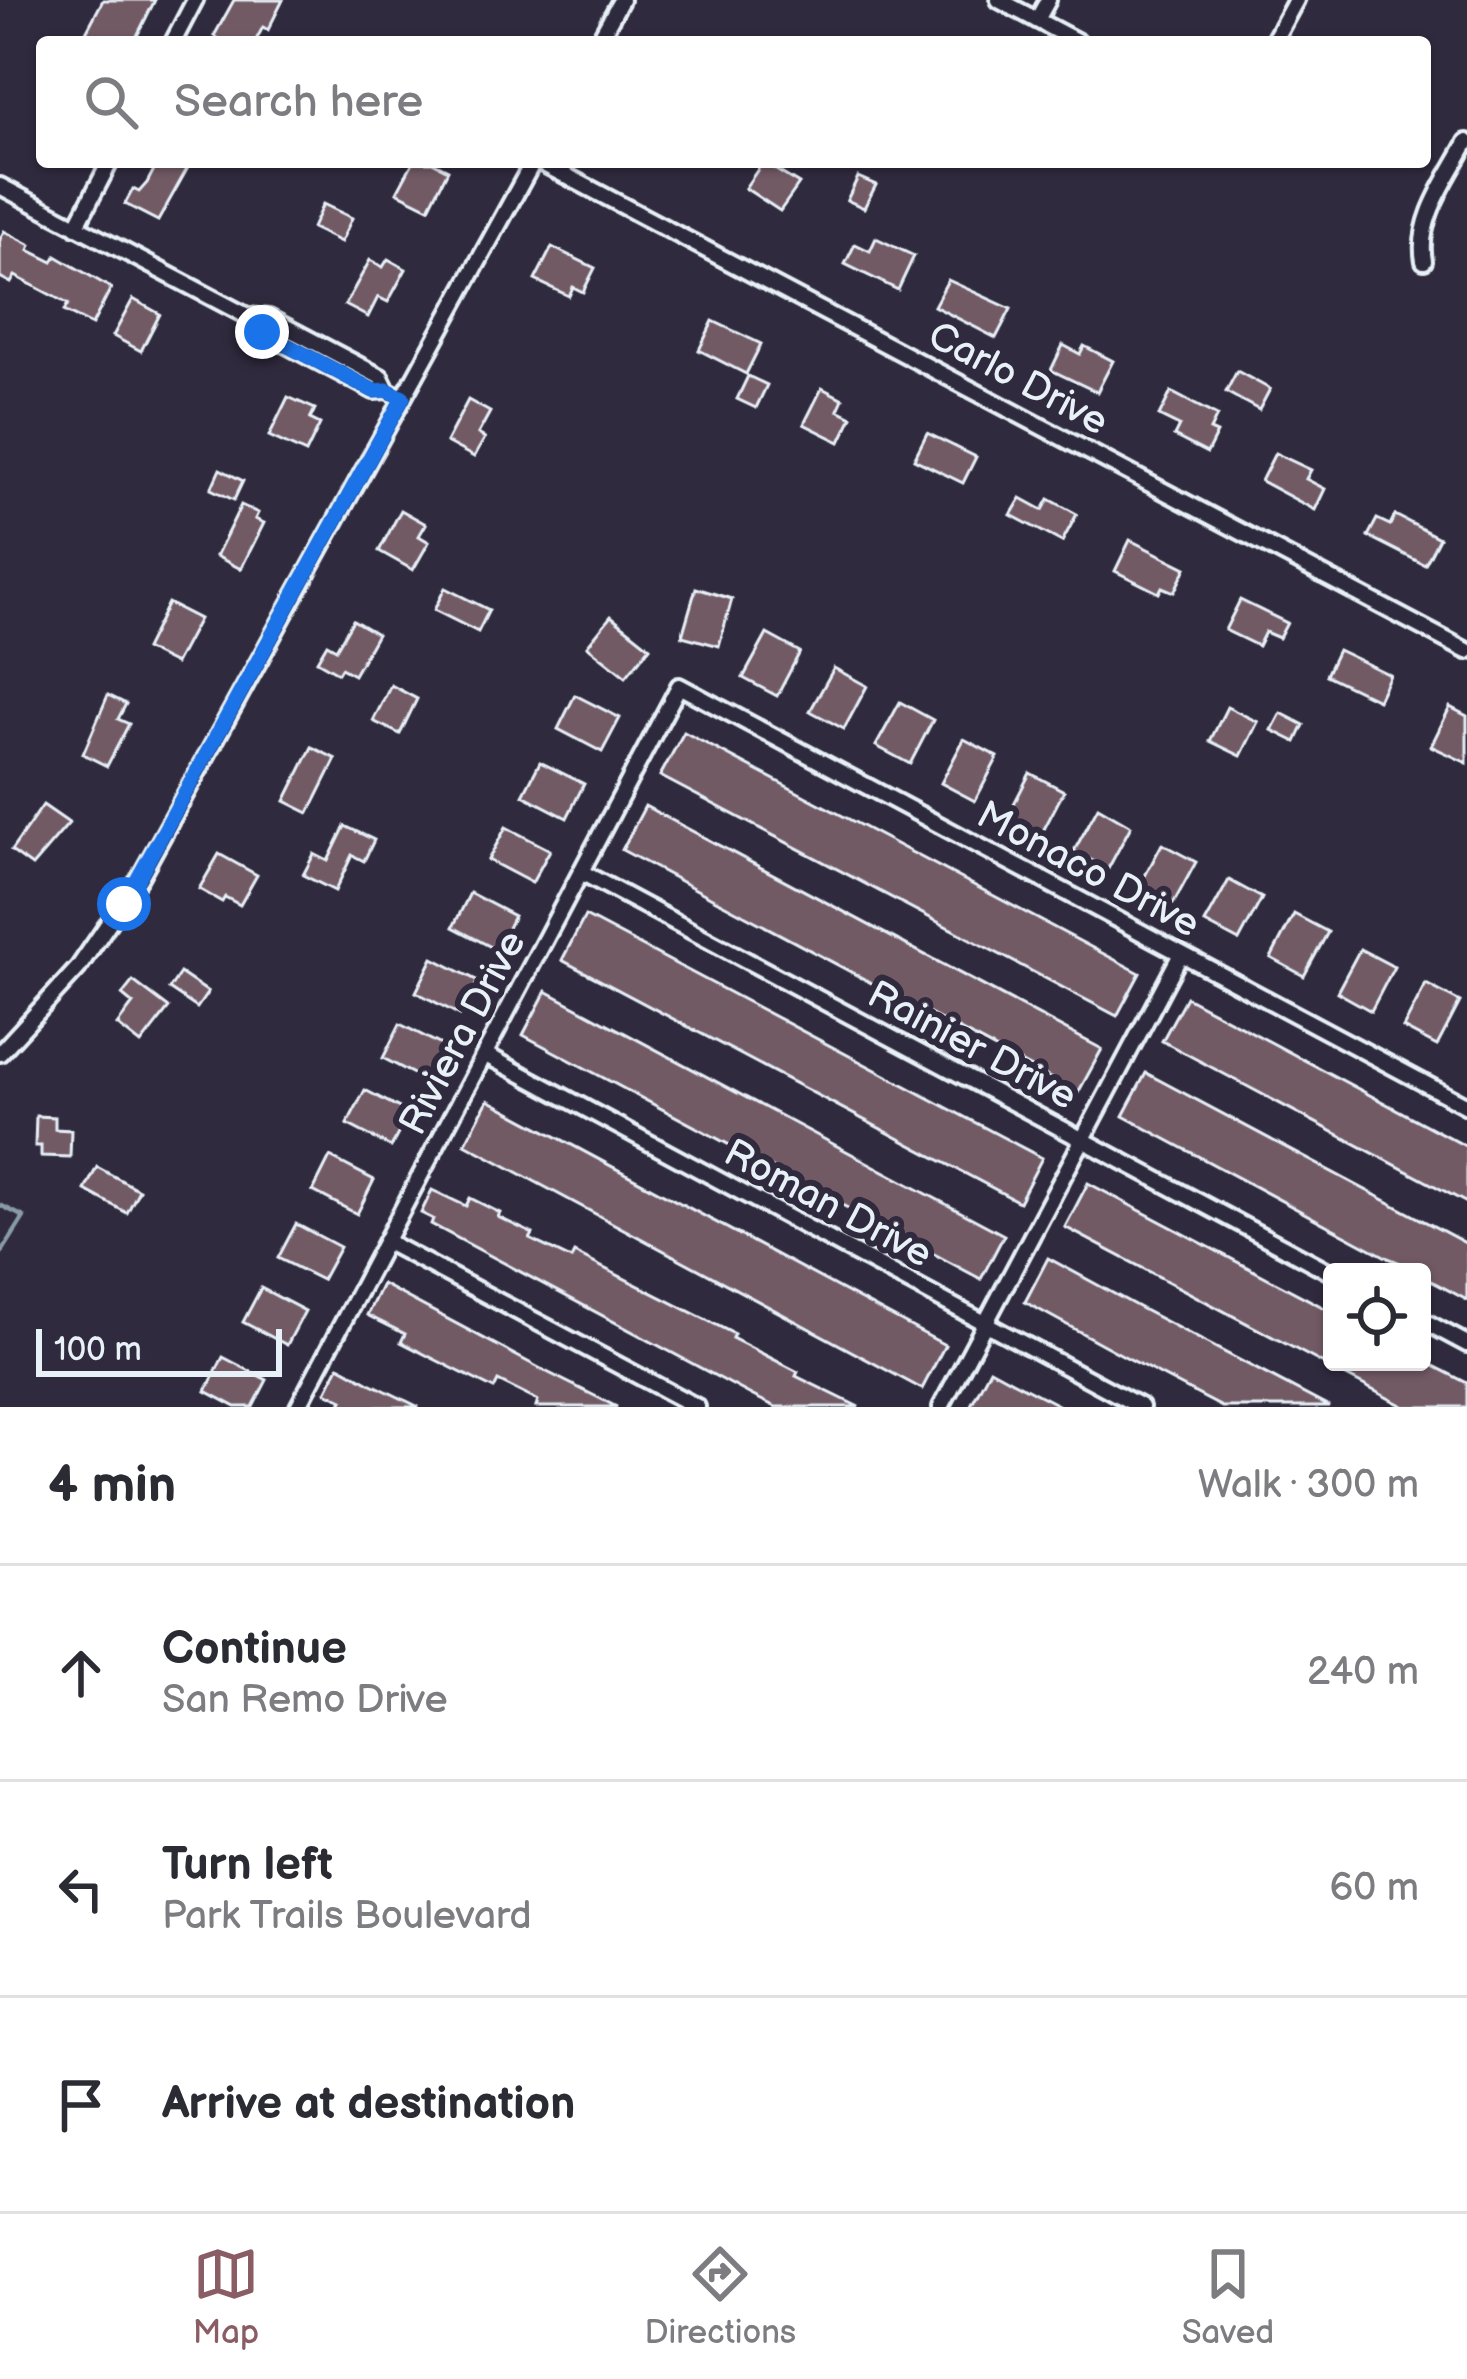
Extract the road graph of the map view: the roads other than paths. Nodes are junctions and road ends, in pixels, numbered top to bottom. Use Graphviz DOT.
graph roads {
  1 [pos="195,0"];
  2 [pos="621,0"];
  3 [pos="999,0"];
  4 [pos="1048,0"];
  5 [pos="1296,0"];
  6 [pos="1037,20"];
  7 [pos="176,36"];
  8 [pos="601,36"];
  9 [pos="1067,36"];
  10 [pos="1277,36"];
  11 [pos="1467,142"];
  12 [pos="107,168"];
  13 [pos="533,168"];
  14 [pos="547,168"];
  15 [pos="0,186"];
  16 [pos="76,227"];
  17 [pos="1424,260"];
  18 [pos="403,398"];
  19 [pos="1467,651"];
  20 [pos="679,686"];
  21 [pos="583,873"];
  22 [pos="1181,954"];
  23 [pos="0,1053"];
  24 [pos="486,1055"];
  25 [pos="1467,1106"];
  26 [pos="1082,1141"];
  27 [pos="387,1242"];
  28 [pos="1323,1268"];
  29 [pos="985,1324"];
  30 [pos="1431,1325"];
  31 [pos="1467,1344"];
  32 [pos="298,1407"];
  33 [pos="697,1407"];
  34 [pos="941,1407"];
  35 [pos="1141,1407"];
  1 -- 7 [label="street"];
  2 -- 8 [label="street"];
  3 -- 6 [label="street"];
  4 -- 6 [label="street"];
  5 -- 10 [label="street"];
  6 -- 9 [label="street"];
  11 -- 17 [label="street"];
  12 -- 16 [label="street"];
  13 -- 18 [label="street"];
  14 -- 19 [label="street, Carlo Drive"];
  15 -- 16 [label="street"];
  16 -- 18 [label="street"];
  18 -- 23 [label="street"];
  20 -- 21 [label="street, Riviera Drive"];
  20 -- 22 [label="street, Monaco Drive"];
  21 -- 24 [label="street, Riviera Drive"];
  21 -- 26 [label="street, Rainier Drive"];
  22 -- 25 [label="street, Monaco Drive"];
  22 -- 26 [label="street"];
  24 -- 27 [label="street, Riviera Drive"];
  24 -- 29 [label="street, Roman Drive"];
  26 -- 28 [label="street, Rainier Drive"];
  26 -- 29 [label="street"];
  27 -- 32 [label="street, Riviera Drive"];
  27 -- 33 [label="street"];
  29 -- 34 [label="street"];
  29 -- 35 [label="street, Roman Drive"];
  30 -- 31 [label="street"];
}
